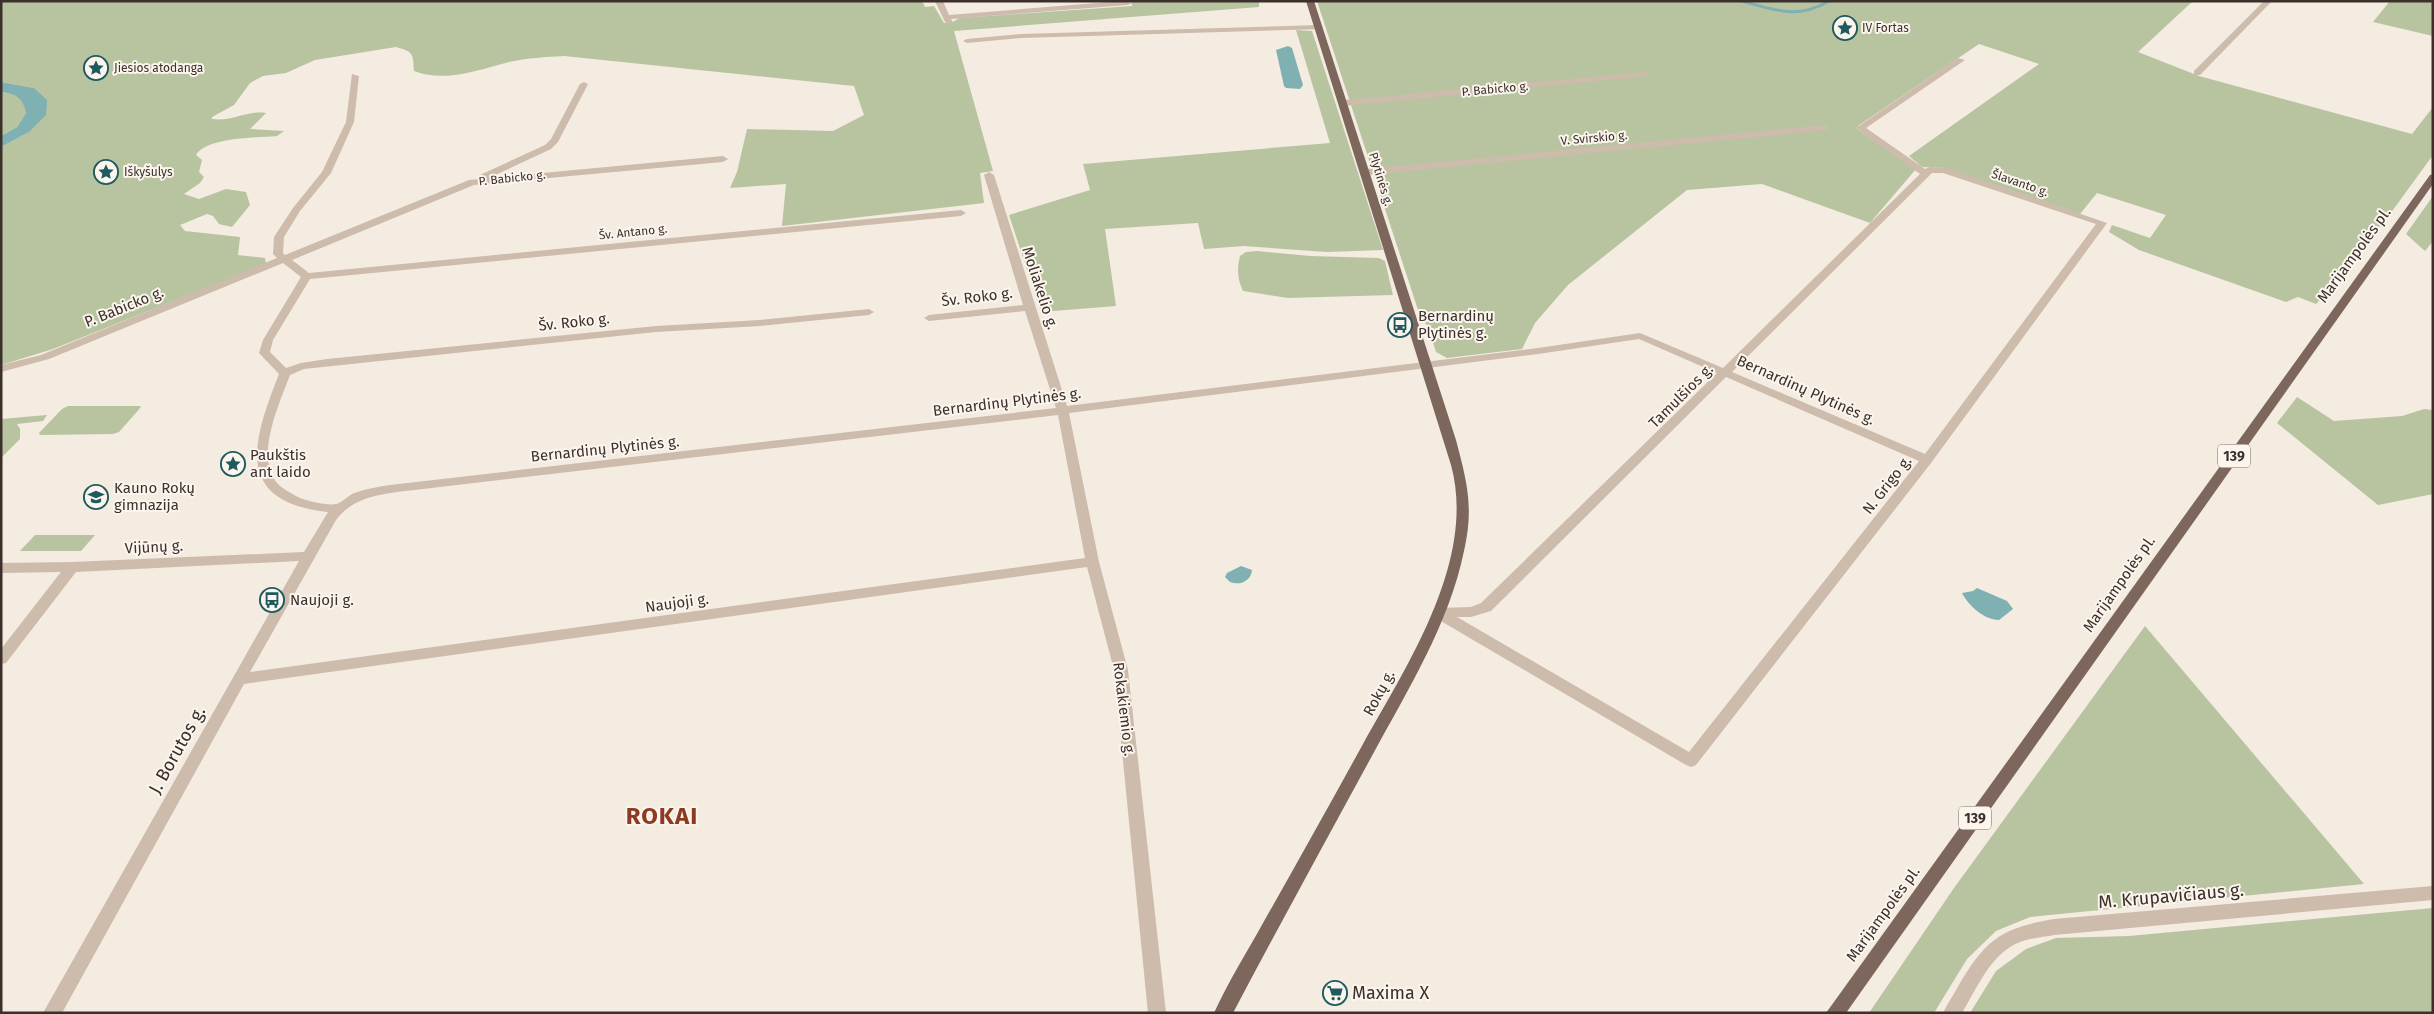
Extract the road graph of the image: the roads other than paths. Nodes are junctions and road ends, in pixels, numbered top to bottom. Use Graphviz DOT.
graph roads {
  1 [pos="939,1"];
  2 [pos="1310,1"];
  3 [pos="2268,1"];
  4 [pos="1128,3"];
  5 [pos="1319,27"];
  6 [pos="967,41"];
  7 [pos="1961,60"];
  8 [pos="2196,72"];
  9 [pos="1645,74"];
  10 [pos="356,76"];
  11 [pos="584,84"];
  12 [pos="1344,103"];
  13 [pos="1825,128"];
  14 [pos="723,159"];
  15 [pos="1366,172"];
  16 [pos="1928,172"];
  17 [pos="989,175"];
  18 [pos="2433,177"];
  19 [pos="472,182"];
  20 [pos="961,213"];
  21 [pos="2102,223"];
  22 [pos="286,259"];
  23 [pos="307,276"];
  24 [pos="1029,307"];
  25 [pos="869,312"];
  26 [pos="929,318"];
  27 [pos="1426,364"];
  28 [pos="1,369"];
  29 [pos="285,372"];
  30 [pos="1726,372"];
  31 [pos="1063,411"];
  32 [pos="1927,460"];
  33 [pos="338,509"];
  34 [pos="308,556"];
  35 [pos="1092,562"];
  36 [pos="72,567"];
  37 [pos="1,568"];
  38 [pos="1439,613"];
  39 [pos="1,659"];
  40 [pos="238,679"];
  41 [pos="2433,893"];
  42 [pos="52,1013"];
  43 [pos="1157,1013"];
  44 [pos="1223,1013"];
  45 [pos="1835,1013"];
  46 [pos="1952,1013"];
  1 -- 4 [label="street"];
  2 -- 5 [label="main road, Plytinės g."];
  3 -- 8 [label="street"];
  5 -- 6 [label="street"];
  5 -- 12 [label="main road, Plytinės g."];
  7 -- 16 [label="street"];
  9 -- 12 [label="street, P. Babicko g."];
  10 -- 22 [label="street"];
  11 -- 19 [label="street"];
  12 -- 15 [label="main road, Plytinės g."];
  13 -- 15 [label="street, V. Svirskio g."];
  14 -- 19 [label="street, P. Babicko g."];
  15 -- 27 [label="main road, Plytinės g."];
  16 -- 21 [label="street, Šlavanto g."];
  16 -- 30 [label="street, Tamulšios g."];
  17 -- 24 [label="street, Moliakelio g."];
  18 -- 45 [label="main road, Marijampolės pl. / 139"];
  19 -- 22 [label="street, P. Babicko g."];
  20 -- 23 [label="street, Šv. Antano g."];
  21 -- 32 [label="street, N. Grigo g."];
  22 -- 23 [label="street"];
  22 -- 28 [label="street, P. Babicko g."];
  23 -- 29 [label="street"];
  24 -- 26 [label="street, Šv. Roko g."];
  24 -- 31 [label="street, Moliakelio g."];
  25 -- 29 [label="street, Šv. Roko g."];
  27 -- 30 [label="street, Bernardinų Plytinės g."];
  27 -- 31 [label="street, Bernardinų Plytinės g."];
  27 -- 38 [label="main road, Rokų g."];
  29 -- 33 [label="street"];
  30 -- 32 [label="street, Bernardinų Plytinės g."];
  30 -- 38 [label="street, Tamulšios g."];
  31 -- 33 [label="street, Bernardinų Plytinės g."];
  31 -- 35 [label="street, Rokakiemio g."];
  32 -- 38 [label="street, N. Grigo g."];
  33 -- 34 [label="street, J. Borutos g."];
  34 -- 36 [label="street, Vijūnų g."];
  34 -- 40 [label="street, J. Borutos g."];
  35 -- 40 [label="street, Naujoji g."];
  35 -- 43 [label="street, Rokakiemio g."];
  36 -- 37 [label="street, Vijūnų g."];
  36 -- 39 [label="street"];
  38 -- 44 [label="main road, Rokų g."];
  40 -- 42 [label="street, J. Borutos g."];
  41 -- 46 [label="street, M. Krupavičiaus g."];
}
